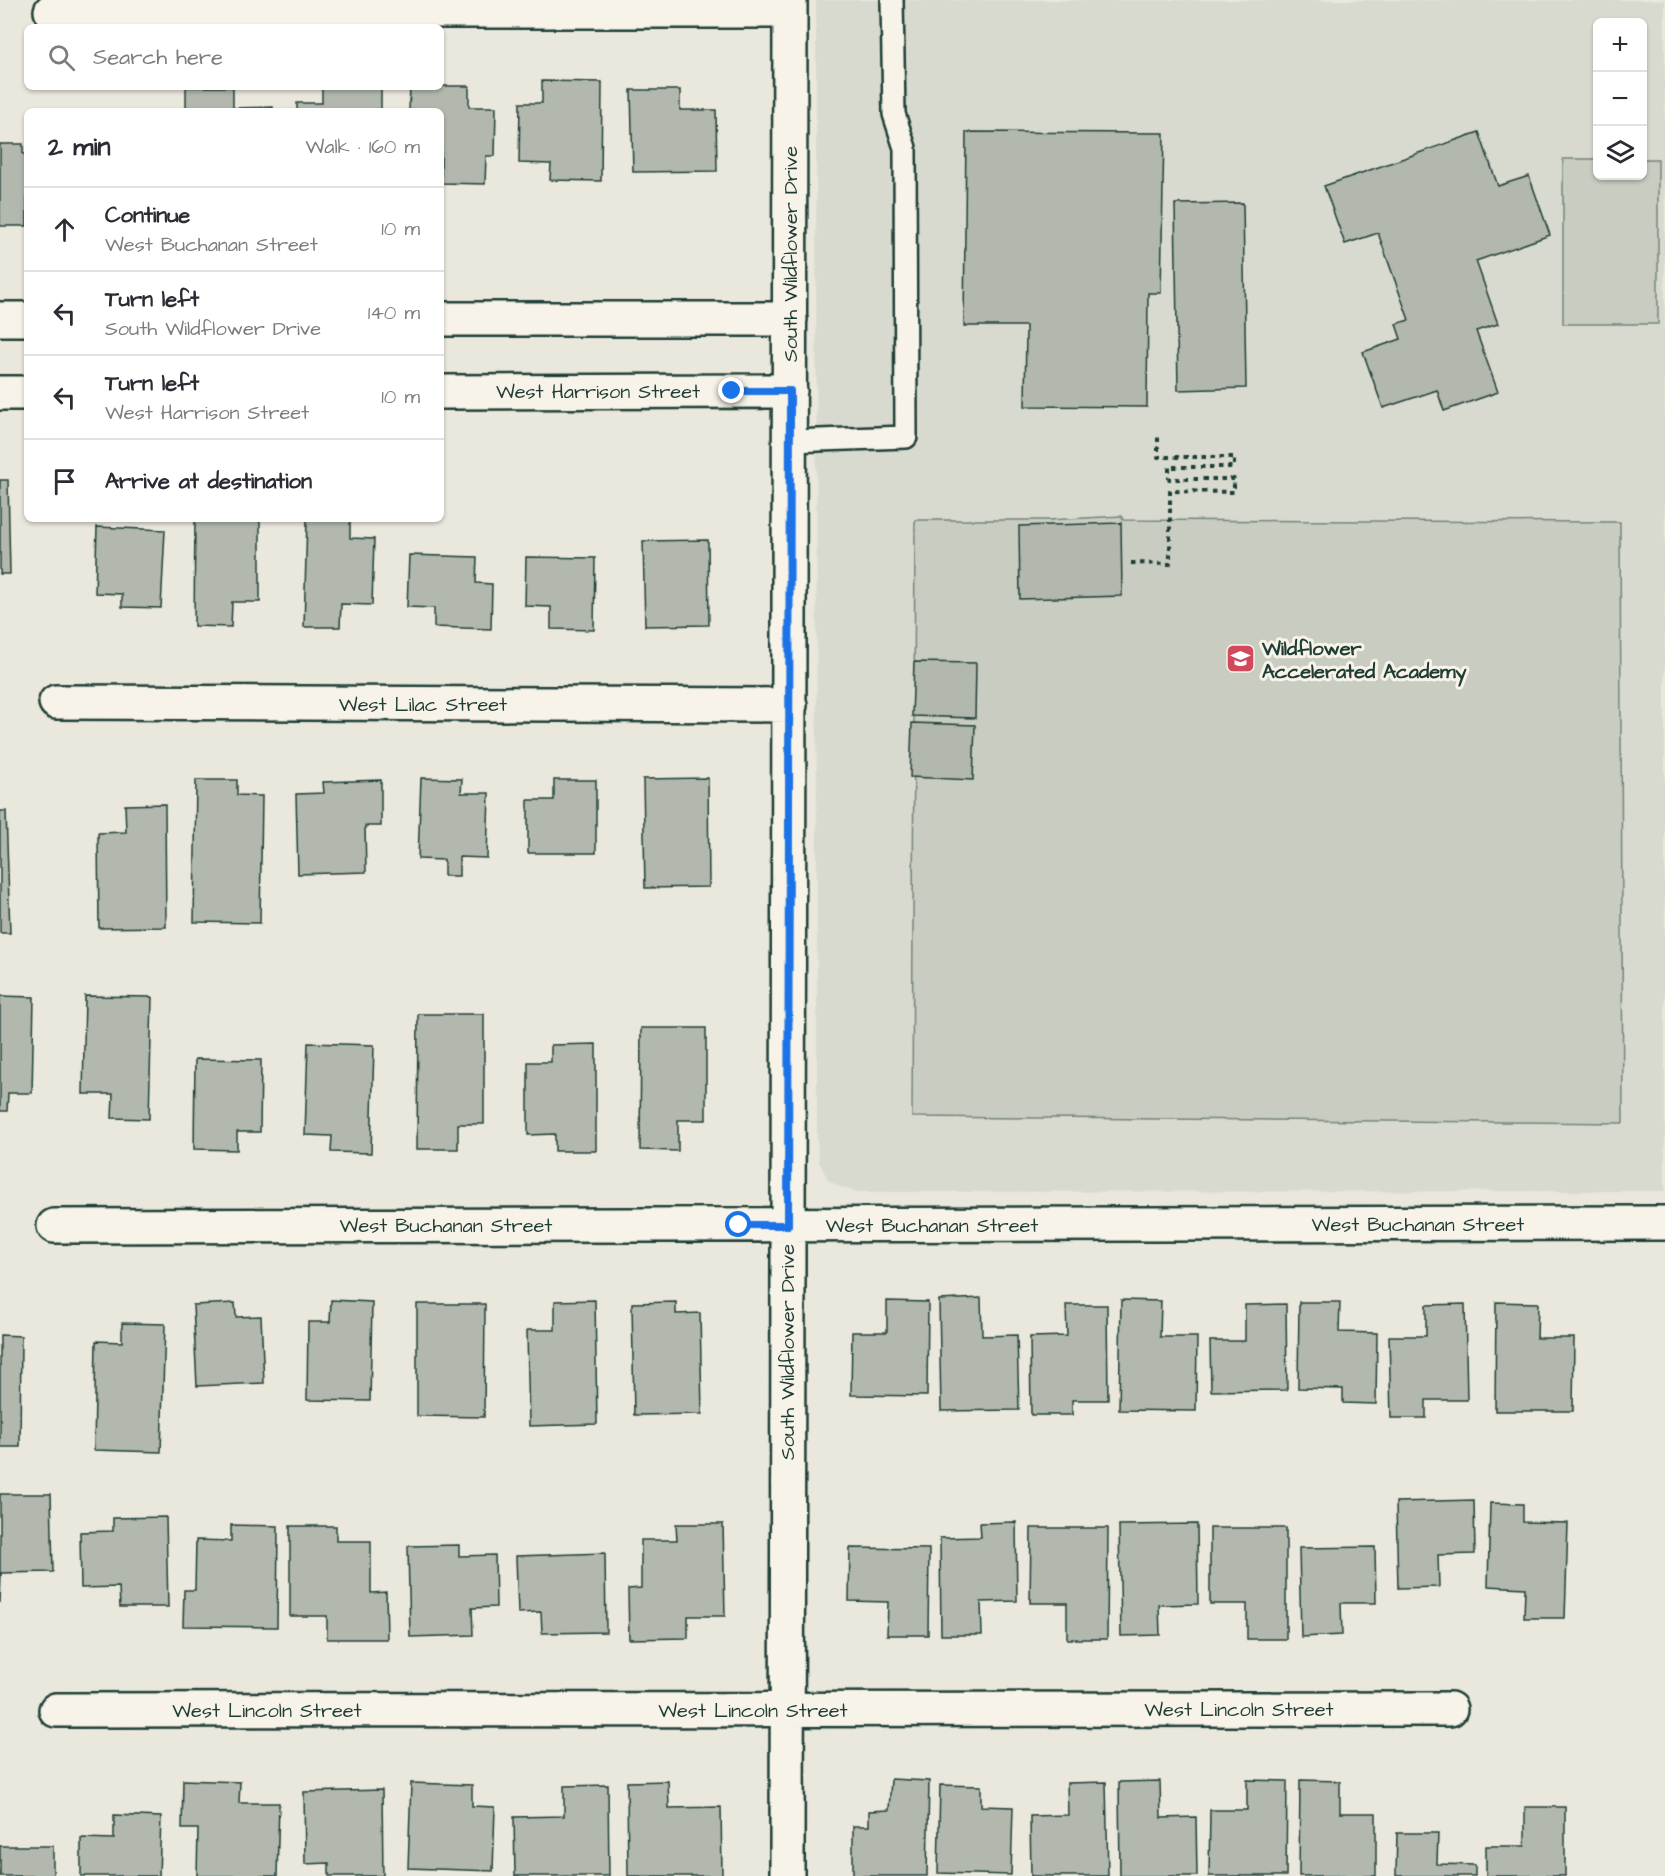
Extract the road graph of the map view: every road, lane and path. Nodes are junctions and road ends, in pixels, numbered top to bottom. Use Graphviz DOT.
graph roads {
  1 [pos="892,0"];
  2 [pos="790,5"];
  3 [pos="51,11"];
  4 [pos="0,319"];
  5 [pos="24,319"];
  6 [pos="444,319"];
  7 [pos="790,319"];
  8 [pos="790,391"];
  9 [pos="444,392"];
  10 [pos="0,393"];
  11 [pos="24,393"];
  12 [pos="1158,435"];
  13 [pos="790,441"];
  14 [pos="1131,563"];
  15 [pos="56,702"];
  16 [pos="790,705"];
  17 [pos="1665,1223"];
  18 [pos="788,1225"];
  19 [pos="54,1226"];
  20 [pos="1450,1709"];
  21 [pos="56,1710"];
  22 [pos="787,1710"];
  23 [pos="787,1876"];
  1 -- 13 [label="lane"];
  2 -- 3 [label="street"];
  2 -- 7 [label="street, South Wildflower Drive"];
  4 -- 5 [label="street"];
  6 -- 7 [label="street"];
  7 -- 8 [label="street, South Wildflower Drive"];
  8 -- 9 [label="street, West Harrison Street"];
  8 -- 13 [label="street, South Wildflower Drive"];
  10 -- 11 [label="street"];
  12 -- 14 [label="path"];
  13 -- 16 [label="street, South Wildflower Drive"];
  15 -- 16 [label="street, West Lilac Street"];
  16 -- 18 [label="street, South Wildflower Drive"];
  17 -- 18 [label="street, West Buchanan Street"];
  18 -- 19 [label="street, West Buchanan Street"];
  18 -- 22 [label="street, South Wildflower Drive"];
  20 -- 22 [label="street, West Lincoln Street"];
  21 -- 22 [label="street, West Lincoln Street"];
  22 -- 23 [label="street, South Wildflower Drive"];
}
